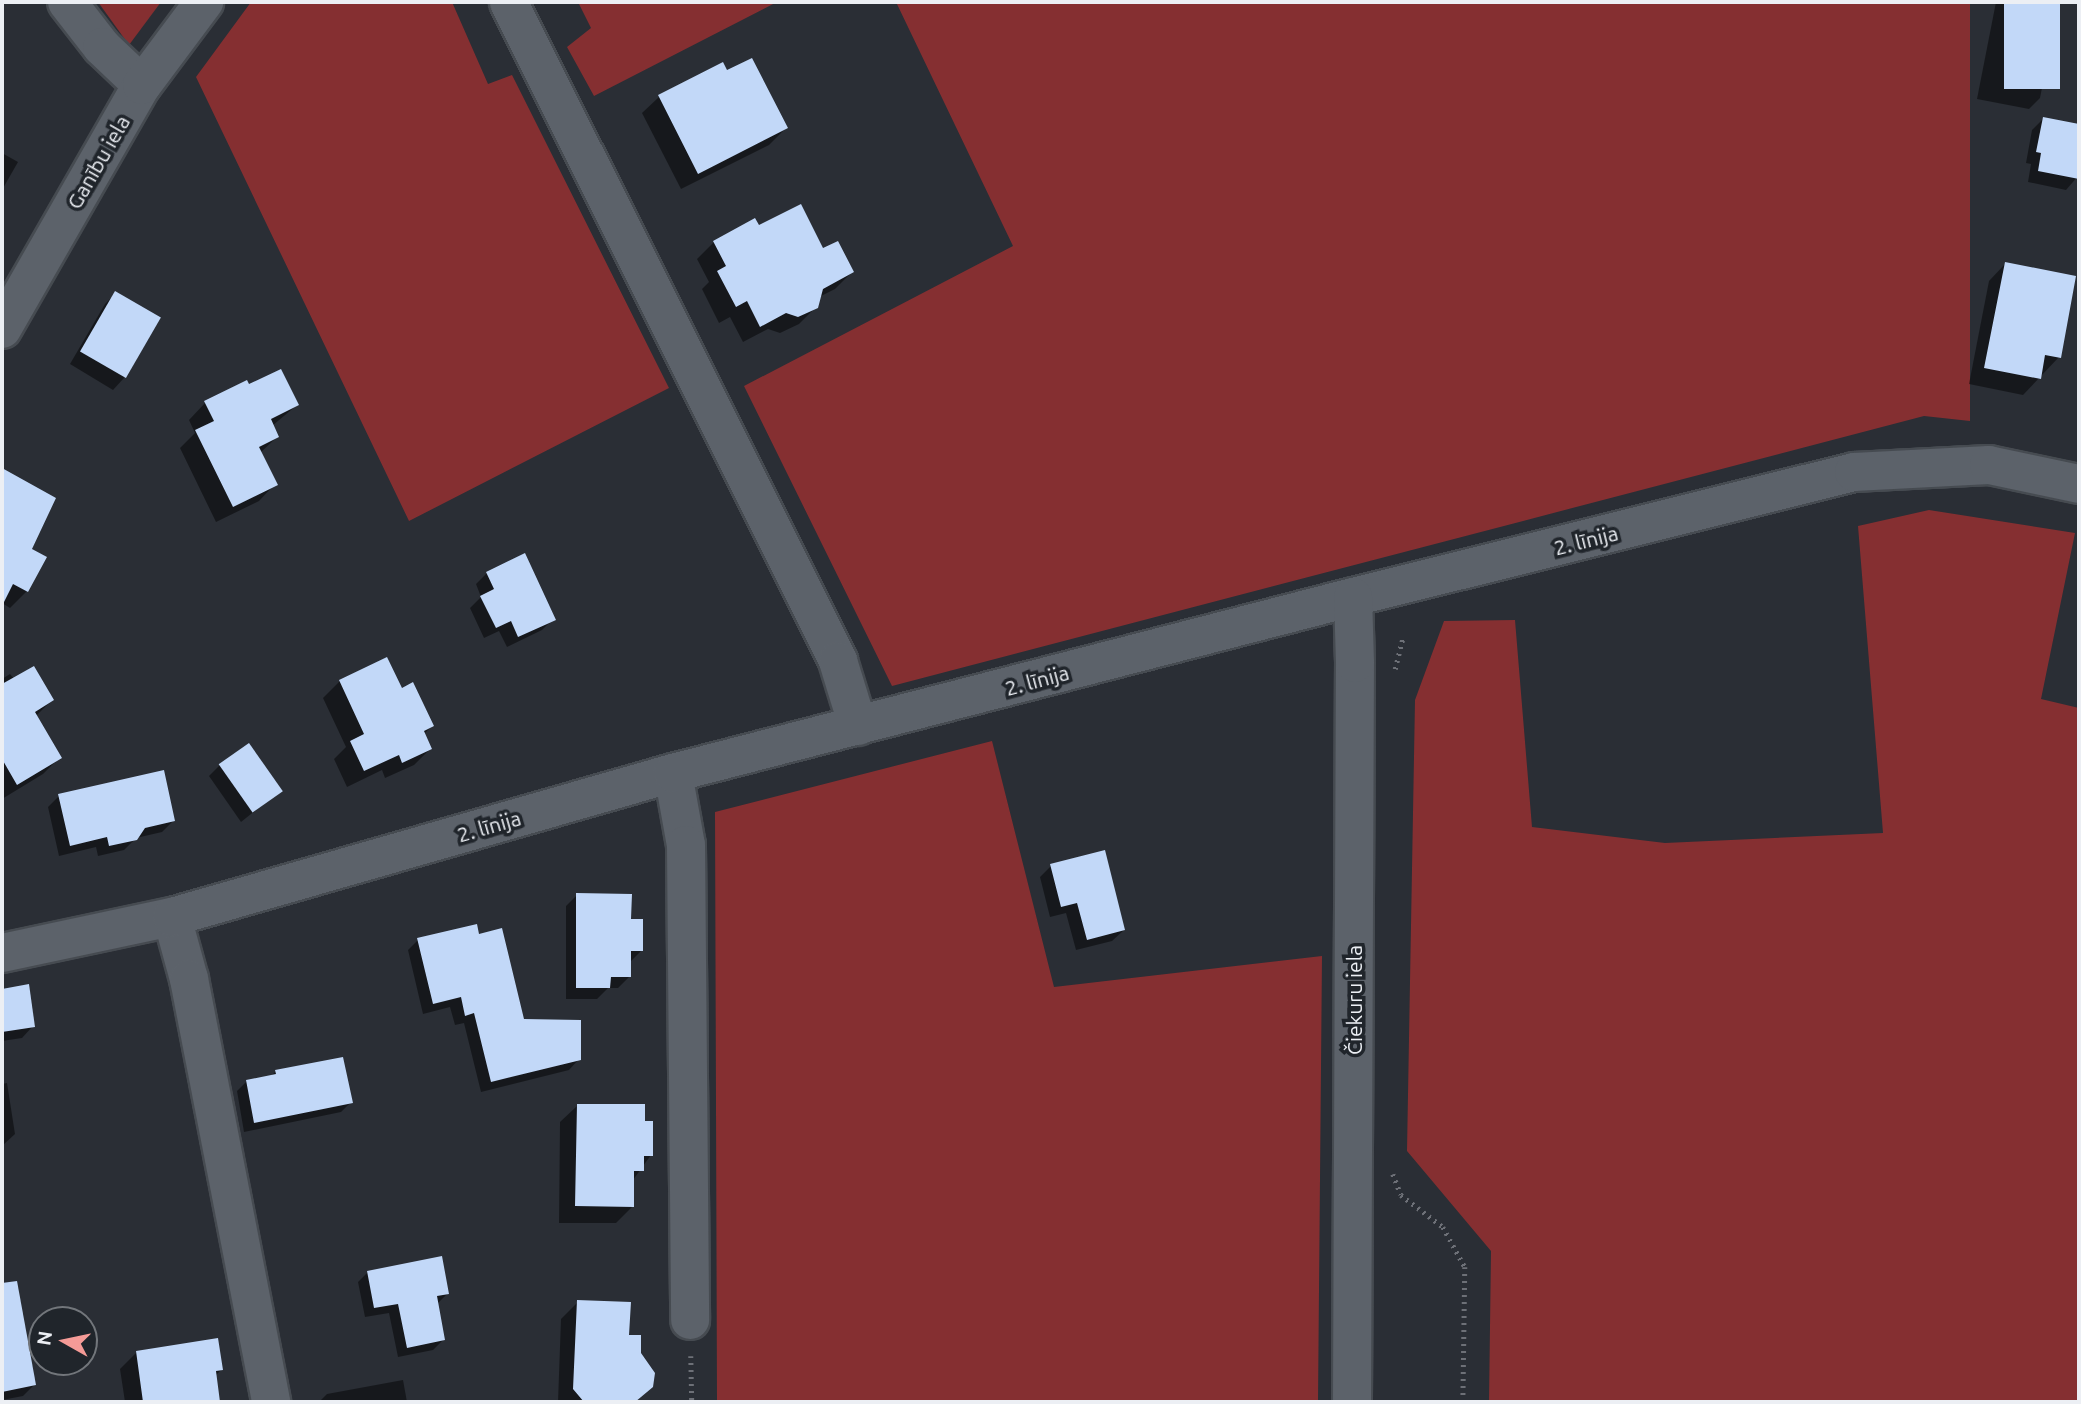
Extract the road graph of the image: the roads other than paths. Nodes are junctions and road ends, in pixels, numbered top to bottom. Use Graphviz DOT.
graph roads {
  1 [pos="67,2"];
  2 [pos="204,2"];
  3 [pos="509,3"];
  4 [pos="142,85"];
  5 [pos="2,329"];
  6 [pos="2079,484"];
  7 [pos="1353,597"];
  8 [pos="858,726"];
  9 [pos="673,773"];
  10 [pos="172,917"];
  11 [pos="2,953"];
  12 [pos="690,1320"];
  13 [pos="271,1402"];
  14 [pos="1352,1402"];
  1 -- 4 [label="street"];
  2 -- 4 [label="street, Ganību iela"];
  3 -- 8 [label="street"];
  4 -- 5 [label="street, Ganību iela"];
  6 -- 7 [label="street, 2. līnija"];
  7 -- 8 [label="street, 2. līnija"];
  7 -- 14 [label="street, Čiekuru iela"];
  8 -- 9 [label="street, 2. līnija"];
  9 -- 10 [label="street, 2. līnija"];
  9 -- 12 [label="street"];
  10 -- 11 [label="street, 2. līnija"];
  10 -- 13 [label="street"];
}
